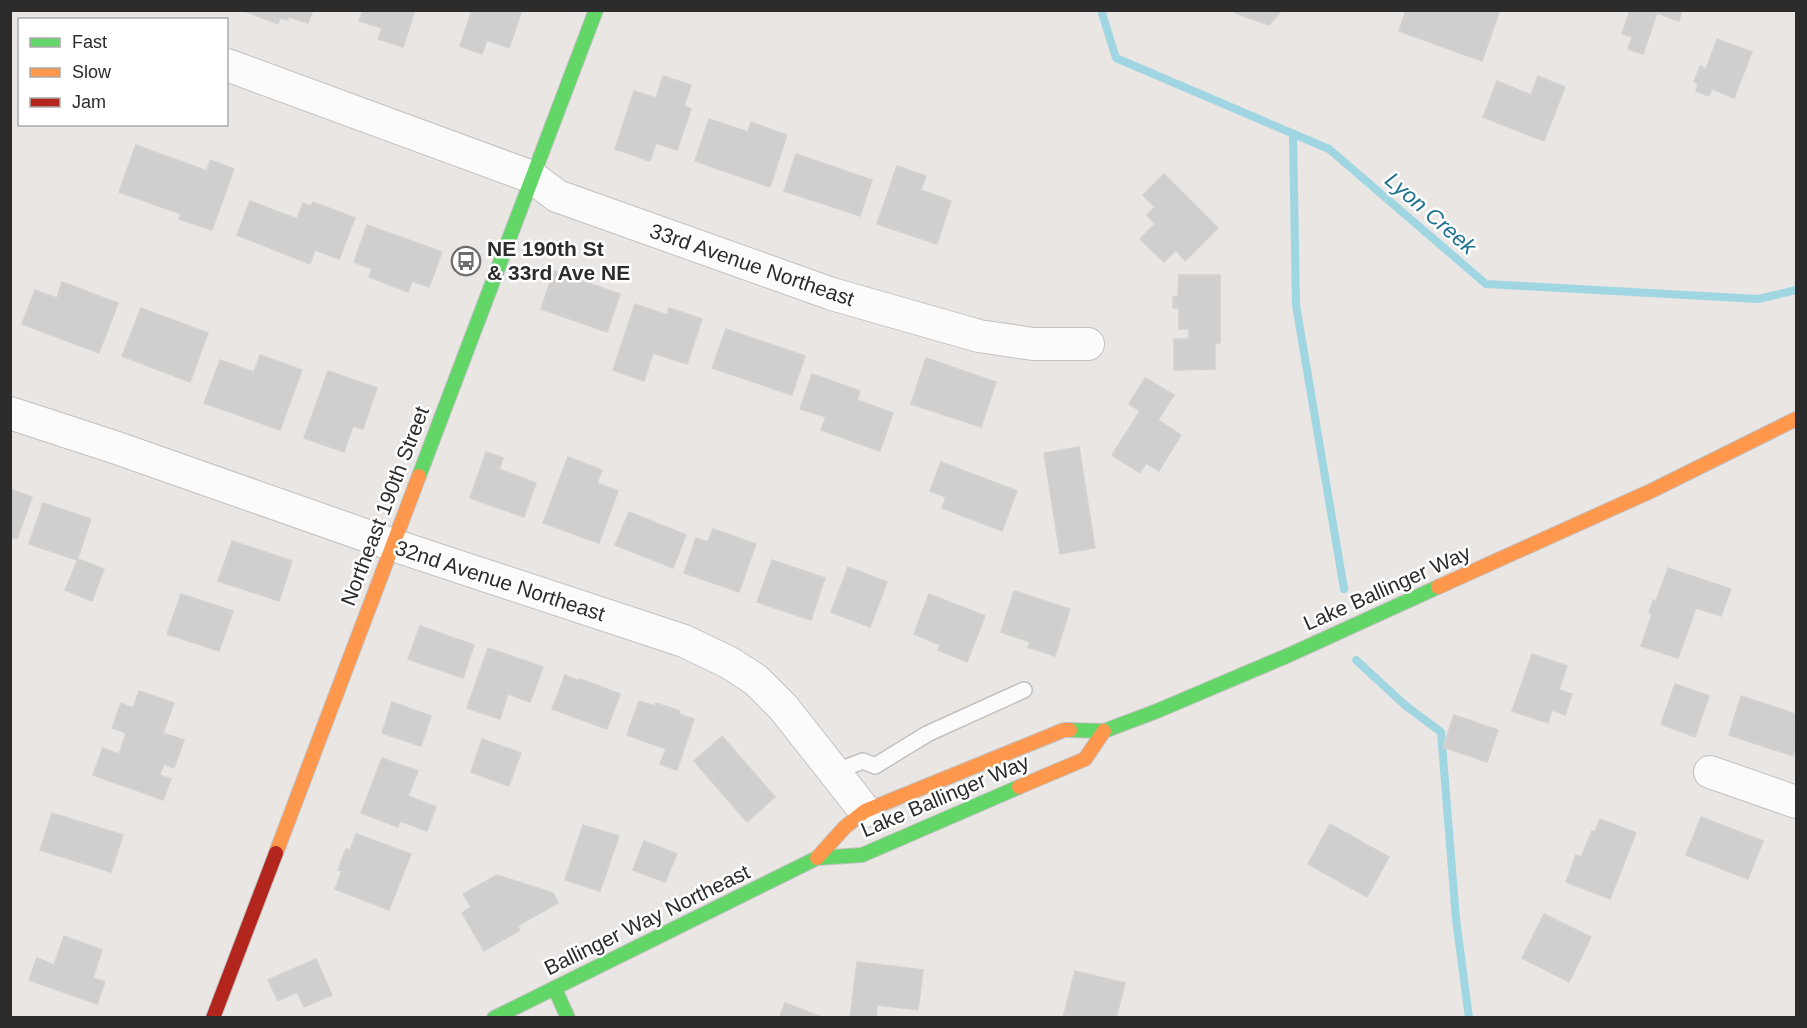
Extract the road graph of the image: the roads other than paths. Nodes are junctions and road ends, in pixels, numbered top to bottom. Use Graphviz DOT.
graph roads {
  1 [pos="596,10"];
  2 [pos="228,66"];
  3 [pos="531,177"];
  4 [pos="1088,344"];
  5 [pos="10,413"];
  6 [pos="1797,419"];
  7 [pos="393,545"];
  8 [pos="1024,690"];
  9 [pos="1104,731"];
  10 [pos="834,772"];
  11 [pos="1710,772"];
  12 [pos="1797,802"];
  13 [pos="865,811"];
  14 [pos="817,858"];
  15 [pos="555,989"];
  16 [pos="213,1017"];
  17 [pos="494,1017"];
  18 [pos="568,1017"];
  1 -- 3 [label="main road, Northeast 190th Street"];
  2 -- 3 [label="street, 33rd Avenue Northeast"];
  3 -- 4 [label="street, 33rd Avenue Northeast"];
  3 -- 7 [label="main road, Northeast 190th Street"];
  5 -- 7 [label="street, 32nd Avenue Northeast"];
  6 -- 9 [label="main road, Lake Ballinger Way"];
  7 -- 10 [label="street, 32nd Avenue Northeast"];
  7 -- 16 [label="main road, Northeast 190th Street"];
  8 -- 10 [label="lane"];
  9 -- 13 [label="main road, Lake Ballinger Way"];
  9 -- 14 [label="main road, Lake Ballinger Way"];
  10 -- 13 [label="street, 32nd Avenue Northeast"];
  11 -- 12 [label="street"];
  13 -- 14 [label="main road, Lake Ballinger Way"];
  14 -- 15 [label="main road, Ballinger Way Northeast"];
  15 -- 17 [label="main road, Ballinger Way Northeast"];
  15 -- 18 [label="main road"];
}
